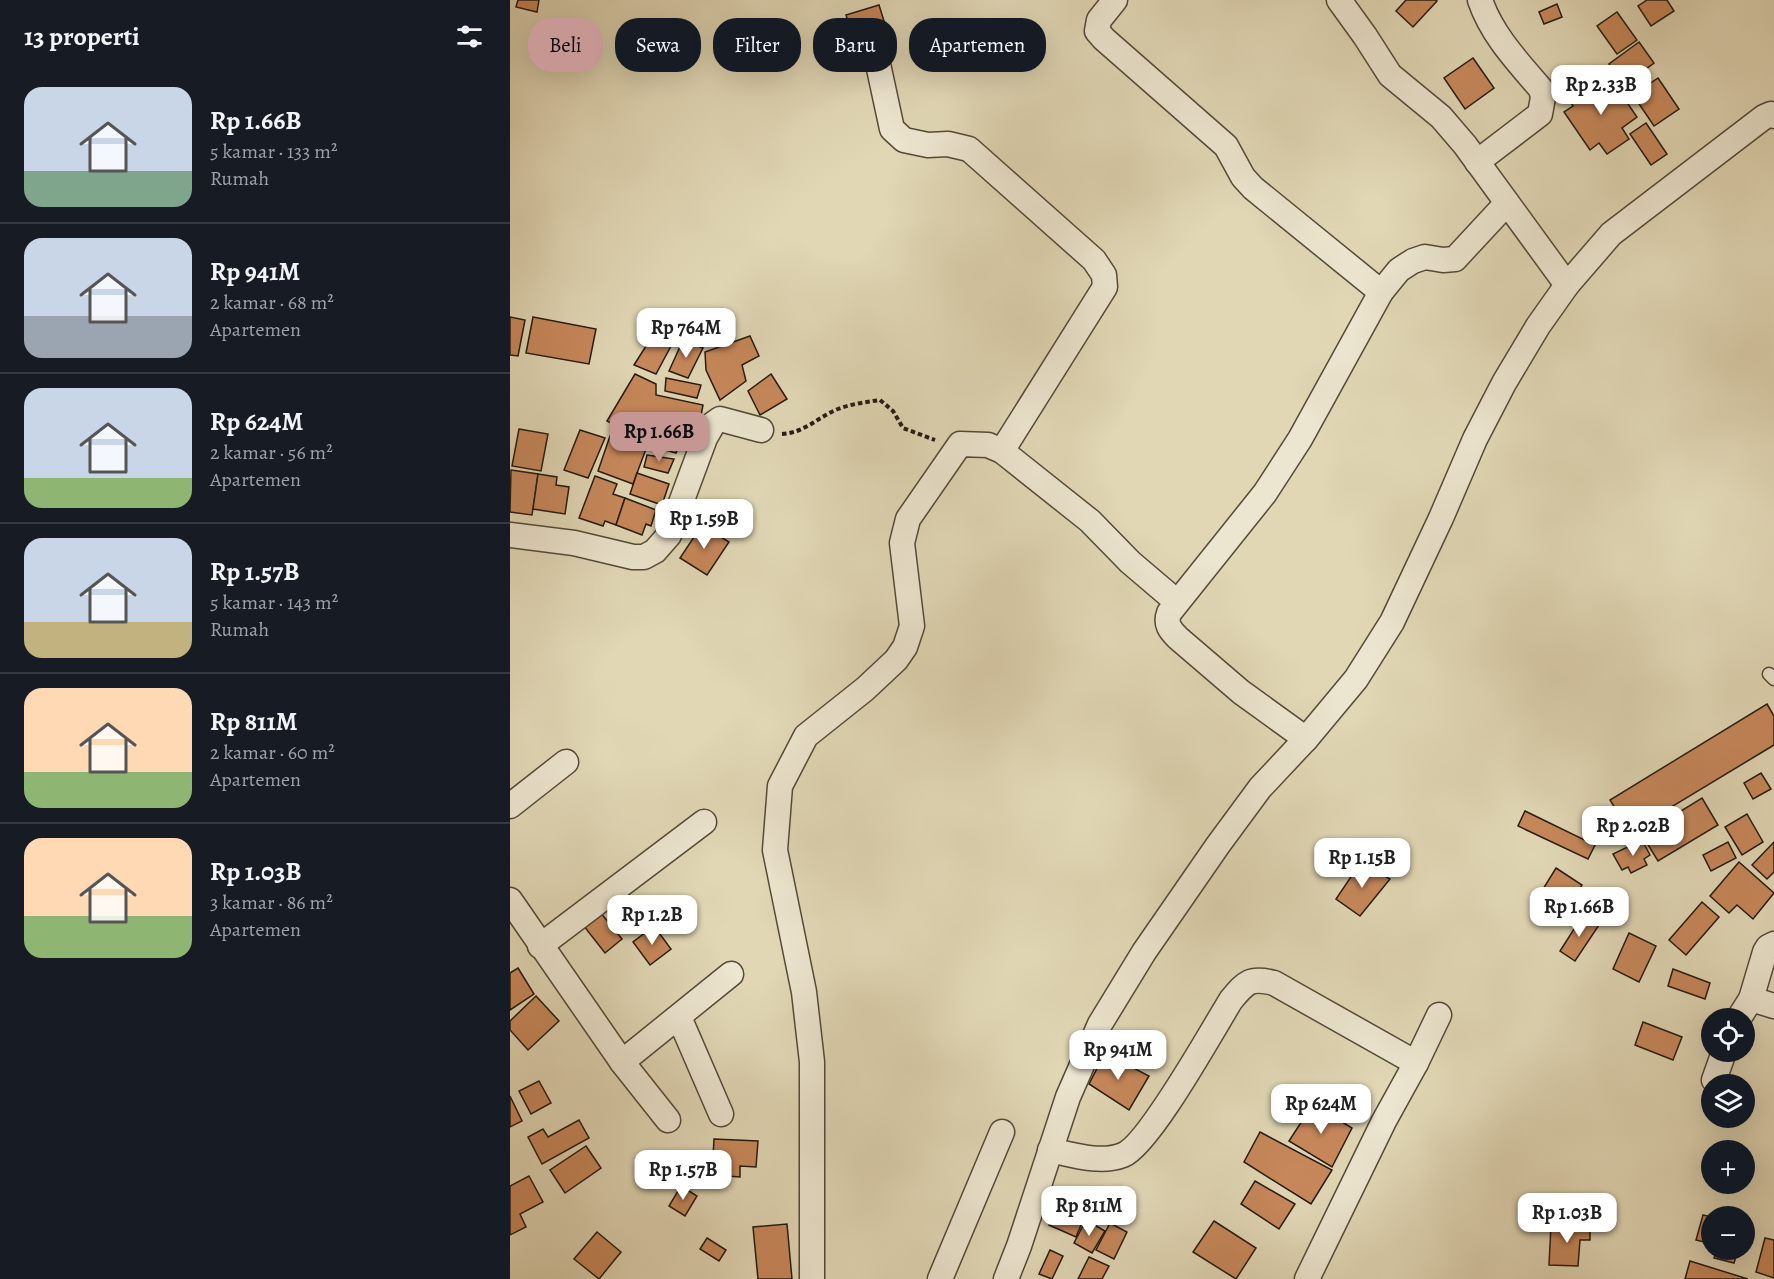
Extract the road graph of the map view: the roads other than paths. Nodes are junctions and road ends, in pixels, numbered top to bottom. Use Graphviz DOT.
graph roads {
  1 [pos="1114,0"];
  2 [pos="1339,0"];
  3 [pos="1480,0"];
  4 [pos="880,72"];
  5 [pos="1774,116"];
  6 [pos="1478,162"];
  7 [pos="1508,203"];
  8 [pos="1566,285"];
  9 [pos="1380,292"];
  10 [pos="761,430"];
  11 [pos="1002,451"];
  12 [pos="510,535"];
  13 [pos="1177,602"];
  14 [pos="1306,739"];
  15 [pos="566,762"];
  16 [pos="510,806"];
  17 [pos="704,822"];
  18 [pos="510,900"];
  19 [pos="1774,944"];
  20 [pos="540,946"];
  21 [pos="732,974"];
  22 [pos="1774,1006"];
  23 [pos="1745,1008"];
  24 [pos="1755,1008"];
  25 [pos="1439,1015"];
  26 [pos="679,1017"];
  27 [pos="622,1062"];
  28 [pos="1416,1063"];
  29 [pos="721,1114"];
  30 [pos="668,1120"];
  31 [pos="1002,1131"];
  32 [pos="1050,1150"];
  33 [pos="812,1279"];
  34 [pos="940,1279"];
  35 [pos="1006,1279"];
  36 [pos="1307,1279"];
  1 -- 9 [label="street"];
  2 -- 6 [label="street"];
  3 -- 6 [label="street"];
  4 -- 11 [label="street"];
  5 -- 8 [label="street"];
  6 -- 7 [label="street"];
  7 -- 8 [label="street"];
  7 -- 9 [label="street"];
  8 -- 14 [label="street"];
  9 -- 13 [label="street"];
  10 -- 12 [label="street"];
  11 -- 13 [label="street"];
  11 -- 33 [label="street"];
  13 -- 14 [label="street"];
  14 -- 32 [label="street"];
  15 -- 16 [label="street"];
  17 -- 20 [label="street"];
  18 -- 20 [label="street"];
  19 -- 23 [label="street"];
  20 -- 27 [label="street"];
  21 -- 26 [label="street"];
  22 -- 24 [label="street"];
  25 -- 28 [label="street"];
  26 -- 27 [label="street"];
  26 -- 29 [label="street"];
  27 -- 30 [label="street"];
  28 -- 32 [label="street"];
  28 -- 36 [label="street"];
  31 -- 34 [label="street"];
  32 -- 35 [label="street"];
}
